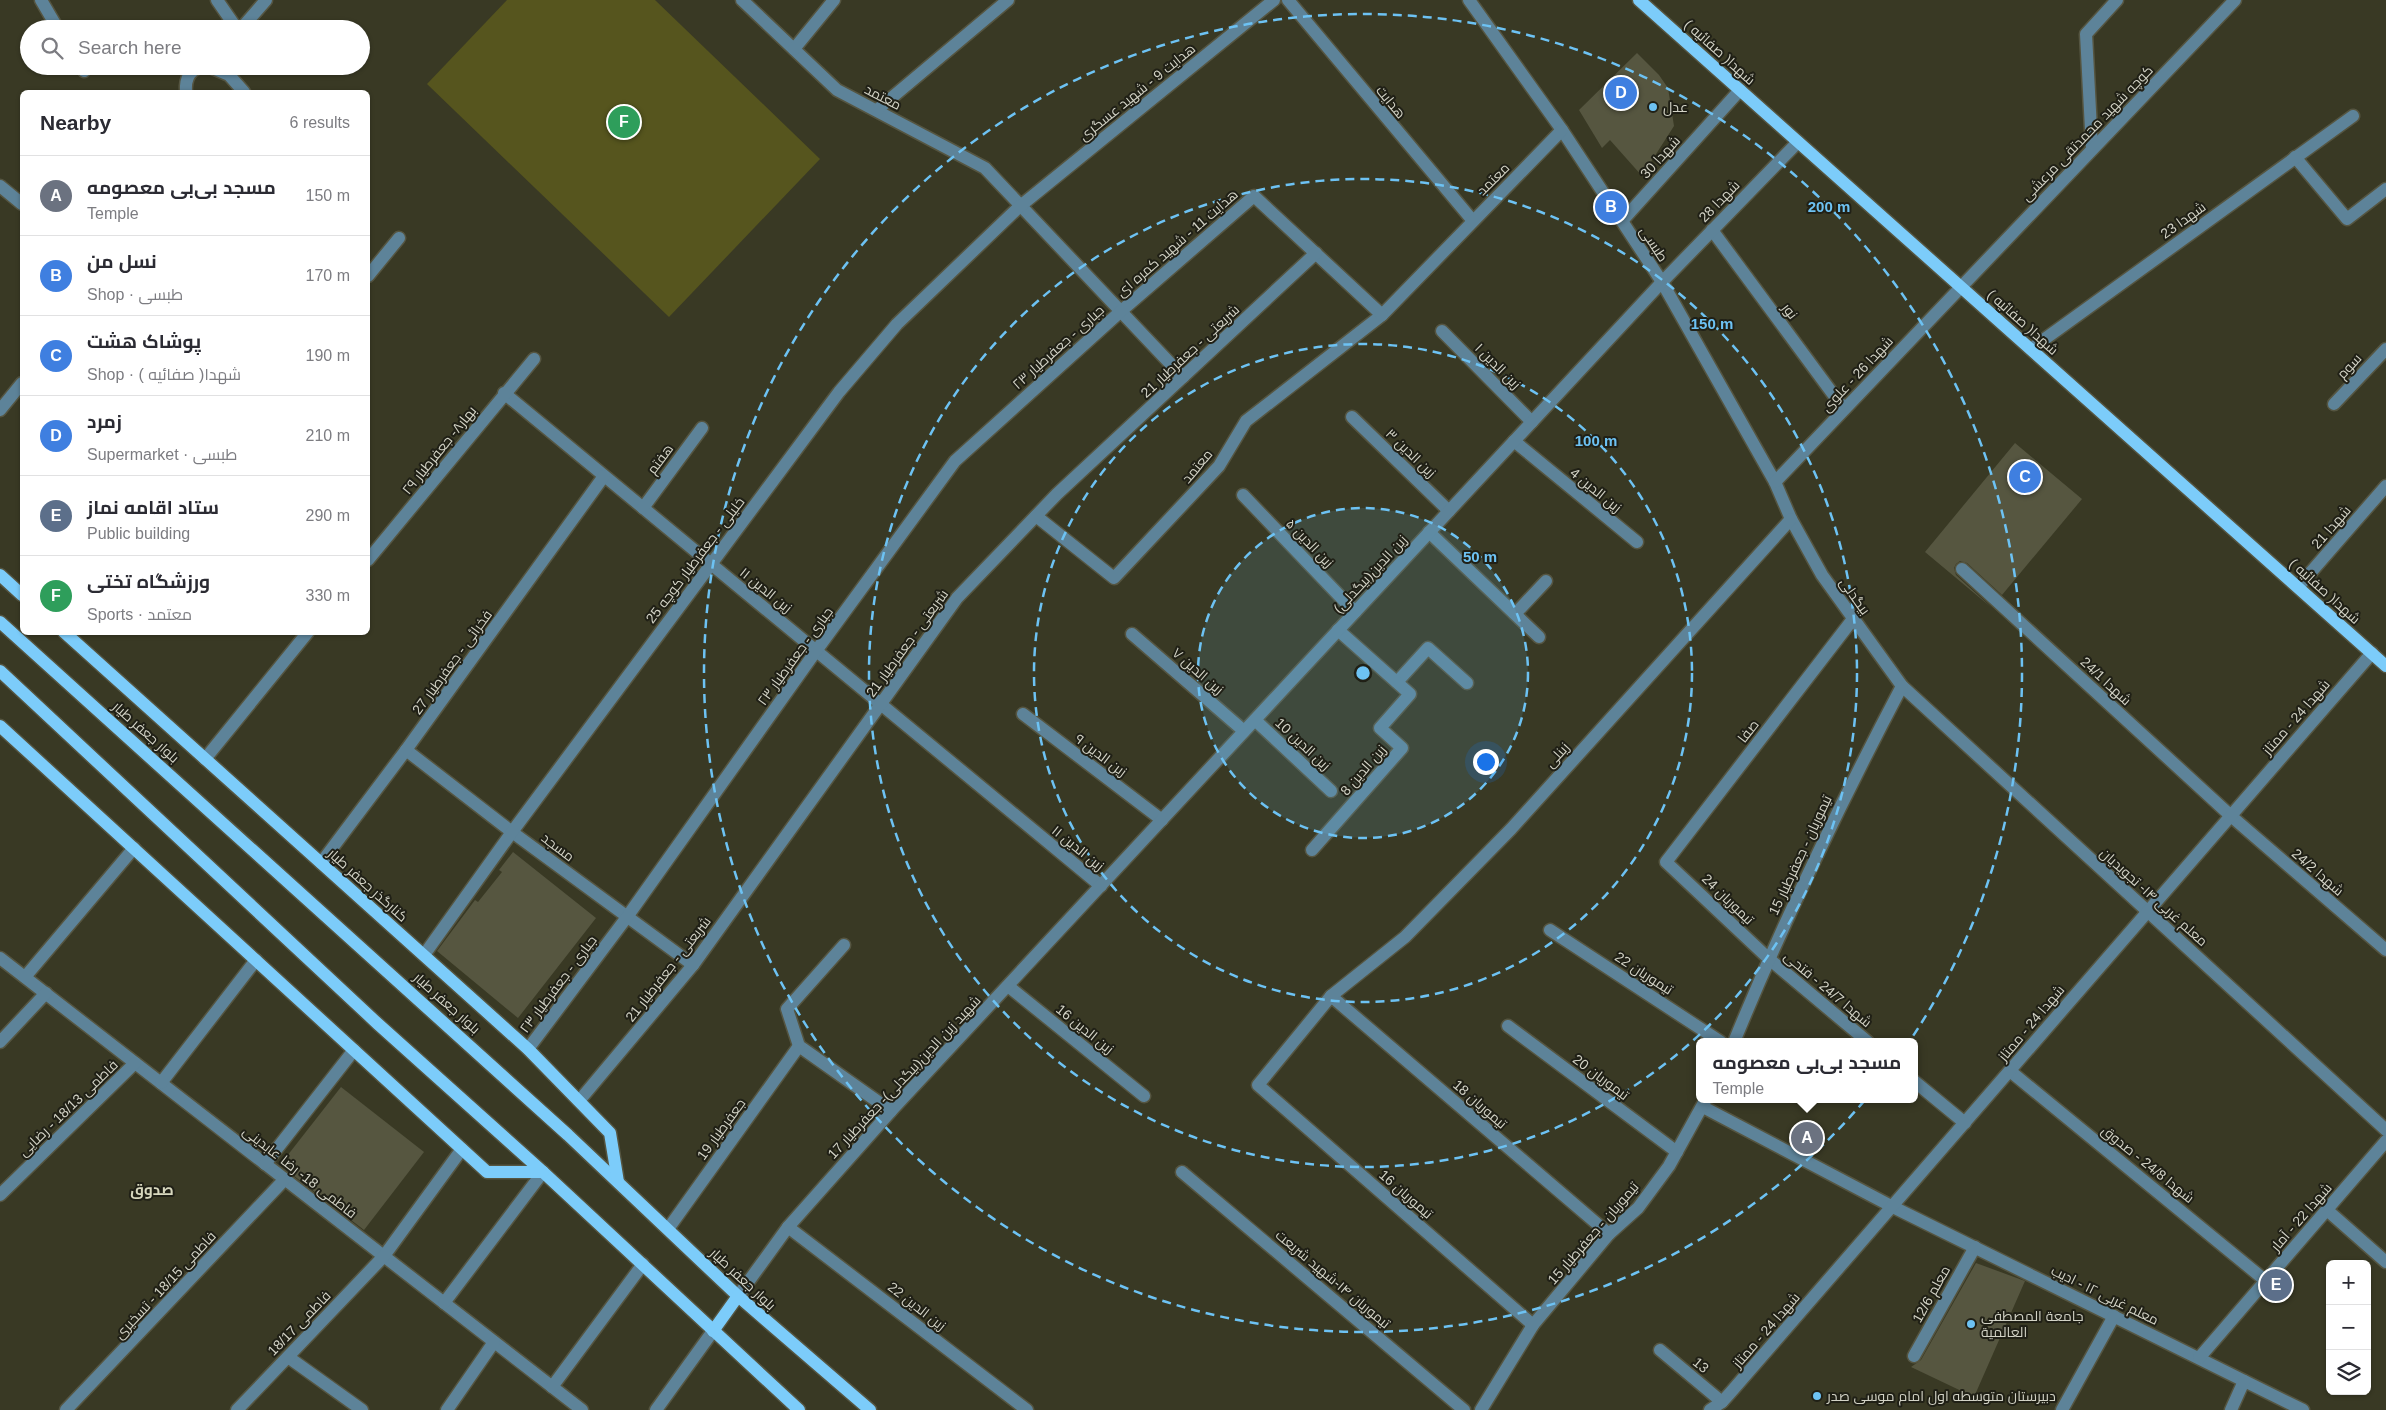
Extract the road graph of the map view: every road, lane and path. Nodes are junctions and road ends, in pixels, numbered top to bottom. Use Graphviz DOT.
graph roads {
  1 [pos="41,0"];
  2 [pos="218,0"];
  3 [pos="266,0"];
  4 [pos="742,0"];
  5 [pos="834,0"];
  6 [pos="1008,0"];
  7 [pos="1274,0"];
  8 [pos="1288,0"];
  9 [pos="1469,0"];
  10 [pos="1639,0"];
  11 [pos="2117,0"];
  12 [pos="2235,0"];
  13 [pos="53,20"];
  14 [pos="232,20"];
  15 [pos="247,20"];
  16 [pos="794,49"];
  17 [pos="189,75"];
  18 [pos="229,75"];
  19 [pos="186,90"];
  20 [pos="242,90"];
  21 [pos="1740,90"];
  22 [pos="877,110"];
  23 [pos="2353,116"];
  24 [pos="1562,130"];
  25 [pos="1798,142"];
  26 [pos="2092,149"];
  27 [pos="2295,157"];
  28 [pos="0,186"];
  29 [pos="2386,189"];
  30 [pos="20,202"];
  31 [pos="1019,207"];
  32 [pos="1472,221"];
  33 [pos="1622,221"];
  34 [pos="1712,230"];
  35 [pos="399,238"];
  36 [pos="1316,253"];
  37 [pos="370,274"];
  38 [pos="1662,282"];
  39 [pos="1960,286"];
  40 [pos="1120,312"];
  41 [pos="1382,315"];
  42 [pos="1442,331"];
  43 [pos="2031,349"];
  44 [pos="2386,349"];
  45 [pos="534,359"];
  46 [pos="1183,377"];
  47 [pos="20,385"];
  48 [pos="504,393"];
  49 [pos="2334,404"];
  50 [pos="1844,409"];
  51 [pos="0,410"];
  52 [pos="1352,417"];
  53 [pos="1532,422"];
  54 [pos="702,428"];
  55 [pos="1514,442"];
  56 [pos="604,476"];
  57 [pos="1775,482"];
  58 [pos="2386,486"];
  59 [pos="1243,495"];
  60 [pos="642,508"];
  61 [pos="1449,511"];
  62 [pos="1036,516"];
  63 [pos="1791,519"];
  64 [pos="1429,532"];
  65 [pos="1637,542"];
  66 [pos="370,558"];
  67 [pos="711,564"];
  68 [pos="1962,569"];
  69 [pos="0,575"];
  70 [pos="1546,581"];
  71 [pos="2298,587"];
  72 [pos="20,593"];
  73 [pos="1355,612"];
  74 [pos="1515,614"];
  75 [pos="1853,619"];
  76 [pos="0,622"];
  77 [pos="1338,630"];
  78 [pos="1132,634"];
  79 [pos="72,635"];
  80 [pos="306,635"];
  81 [pos="1539,637"];
  82 [pos="816,651"];
  83 [pos="2372,653"];
  84 [pos="2386,666"];
  85 [pos="0,671"];
  86 [pos="1397,682"];
  87 [pos="1468,683"];
  88 [pos="1902,686"];
  89 [pos="882,705"];
  90 [pos="1022,714"];
  91 [pos="1255,720"];
  92 [pos="1,729"];
  93 [pos="1244,731"];
  94 [pos="406,750"];
  95 [pos="205,759"];
  96 [pos="1331,791"];
  97 [pos="2230,816"];
  98 [pos="1162,820"];
  99 [pos="512,832"];
  100 [pos="134,848"];
  101 [pos="1312,850"];
  102 [pos="1666,862"];
  103 [pos="321,863"];
  104 [pos="1101,886"];
  105 [pos="2147,911"];
  106 [pos="627,917"];
  107 [pos="1550,930"];
  108 [pos="844,945"];
  109 [pos="2386,950"];
  110 [pos="424,955"];
  111 [pos="0,958"];
  112 [pos="1768,958"];
  113 [pos="256,960"];
  114 [pos="693,965"];
  115 [pos="25,977"];
  116 [pos="1008,986"];
  117 [pos="46,994"];
  118 [pos="1331,996"];
  119 [pos="1508,1026"];
  120 [pos="1715,1038"];
  121 [pos="1736,1038"];
  122 [pos="1863,1038"];
  123 [pos="0,1042"];
  124 [pos="799,1046"];
  125 [pos="528,1049"];
  126 [pos="354,1050"];
  127 [pos="135,1063"];
  128 [pos="2010,1071"];
  129 [pos="161,1083"];
  130 [pos="1918,1083"];
  131 [pos="1258,1085"];
  132 [pos="1144,1096"];
  133 [pos="579,1101"];
  134 [pos="1704,1103"];
  135 [pos="891,1111"];
  136 [pos="1965,1123"];
  137 [pos="2386,1130"];
  138 [pos="2386,1141"];
  139 [pos="462,1149"];
  140 [pos="1677,1152"];
  141 [pos="265,1164"];
  142 [pos="543,1172"];
  143 [pos="1182,1172"];
  144 [pos="285,1179"];
  145 [pos="618,1182"];
  146 [pos="0,1196"];
  147 [pos="1894,1207"];
  148 [pos="2327,1210"];
  149 [pos="788,1227"];
  150 [pos="668,1229"];
  151 [pos="1609,1234"];
  152 [pos="1975,1247"];
  153 [pos="384,1256"];
  154 [pos="2386,1262"];
  155 [pos="643,1264"];
  156 [pos="2266,1281"];
  157 [pos="738,1296"];
  158 [pos="444,1303"];
  159 [pos="2114,1316"];
  160 [pos="1534,1325"];
  161 [pos="713,1331"];
  162 [pos="494,1342"];
  163 [pos="1660,1350"];
  164 [pos="1914,1356"];
  165 [pos="288,1357"];
  166 [pos="2199,1358"];
  167 [pos="2244,1381"];
  168 [pos="552,1387"];
  169 [pos="1722,1402"];
  170 [pos="66,1410"];
  171 [pos="237,1410"];
  172 [pos="362,1410"];
  173 [pos="447,1410"];
  174 [pos="582,1410"];
  175 [pos="656,1410"];
  176 [pos="799,1410"];
  177 [pos="870,1410"];
  178 [pos="1027,1410"];
  179 [pos="1464,1410"];
  180 [pos="1481,1410"];
  181 [pos="1710,1410"];
  182 [pos="2062,1410"];
  183 [pos="2231,1410"];
  184 [pos="2303,1410"];
  1 -- 13 [label="street"];
  2 -- 14 [label="street"];
  3 -- 15 [label="street"];
  4 -- 16 [label="street, معتمد"];
  5 -- 16 [label="street"];
  6 -- 22 [label="street"];
  7 -- 31 [label="street, هدایت 9 - شهید عسگری"];
  8 -- 32 [label="street, هدایت"];
  9 -- 24 [label="street, طبسی"];
  10 -- 21 [label="main road, شهدا( صفائیه )"];
  11 -- 26 [label="street"];
  12 -- 26 [label="street, کوچه شهید محمدتقی مرعشی"];
  16 -- 22 [label="street, معتمد"];
  17 -- 19 [label="street"];
  18 -- 20 [label="street"];
  21 -- 25 [label="main road, شهدا( صفائیه )"];
  21 -- 33 [label="street, شهدا 30"];
  22 -- 31 [label="street, معتمد"];
  23 -- 27 [label="street, شهدا 23"];
  24 -- 32 [label="street, معتمد"];
  24 -- 33 [label="street, طبسی"];
  25 -- 34 [label="street, شهدا 28"];
  25 -- 39 [label="main road, شهدا( صفائیه )"];
  26 -- 39 [label="street, کوچه شهید محمدتقی مرعشی"];
  27 -- 29 [label="street"];
  27 -- 43 [label="street, شهدا 23"];
  28 -- 30 [label="street"];
  31 -- 40 [label="street, معتمد"];
  31 -- 67 [label="street, خلیلی - جعفرطیار کوچه 25"];
  32 -- 41 [label="street, معتمد"];
  33 -- 38 [label="street, طبسی"];
  34 -- 38 [label="street, شهدا 28"];
  34 -- 50 [label="street, نور"];
  35 -- 37 [label="street"];
  36 -- 40 [label="street, هدایت 11 - شهید کمره ای"];
  36 -- 41 [label="street"];
  36 -- 46 [label="street, شریعتی - جعفرطیار 21"];
  38 -- 53 [label="street, زین الدین(بیگدلی)"];
  38 -- 57 [label="street, طبسی"];
  39 -- 43 [label="main road, شهدا( صفائیه )"];
  39 -- 50 [label="street, شهدا 26 - علوی"];
  40 -- 46 [label="street, معتمد"];
  40 -- 82 [label="street, جباری - جعفرطیار ۲۳"];
  41 -- 62 [label="street, معتمد"];
  42 -- 53 [label="street, زین الدین ۱"];
  43 -- 71 [label="main road, شهدا( صفائیه )"];
  44 -- 49 [label="street, سوم"];
  45 -- 48 [label="street, بهار۸- جعفرطیار ۲۹"];
  46 -- 62 [label="street, شریعتی - جعفرطیار 21"];
  47 -- 51 [label="street"];
  48 -- 56 [label="street, زین الدین ۱۱"];
  48 -- 66 [label="street, بهار۸- جعفرطیار ۲۹"];
  50 -- 57 [label="street, شهدا 26 - علوی"];
  52 -- 61 [label="street, زین الدین ۳"];
  53 -- 55 [label="street, زین الدین(بیگدلی)"];
  54 -- 60 [label="street, هفتم"];
  55 -- 61 [label="street, زین الدین(بیگدلی)"];
  55 -- 65 [label="street, زین الدین 4"];
  56 -- 60 [label="street, زین الدین ۱۱"];
  56 -- 94 [label="street, فخرائی - جعفرطیار 27"];
  57 -- 63 [label="street, طبسی"];
  58 -- 71 [label="street, شهدا 21"];
  59 -- 73 [label="street, زین الدین ۵"];
  60 -- 67 [label="street, زین الدین ۱۱"];
  61 -- 64 [label="street, زین الدین(بیگدلی)"];
  62 -- 89 [label="street, شریعتی - جعفرطیار 21"];
  63 -- 75 [label="street, بیگدلی"];
  63 -- 118 [label="street, زینلی"];
  64 -- 73 [label="street, زین الدین(بیگدلی)"];
  64 -- 74 [label="street"];
  67 -- 82 [label="street, زین الدین ۱۱"];
  67 -- 99 [label="street, خلیلی - جعفرطیار کوچه 25"];
  68 -- 97 [label="street, شهدا 24/1"];
  69 -- 72 [label="main road"];
  70 -- 74 [label="street"];
  71 -- 83 [label="main road, شهدا( صفائیه )"];
  73 -- 77 [label="street, زین الدین(بیگدلی)"];
  74 -- 81 [label="street"];
  75 -- 88 [label="street, بیگدلی"];
  75 -- 102 [label="street, صفا"];
  76 -- 145 [label="main road, بلوار جعفر طیار"];
  77 -- 86 [label="street, زین الدین 8"];
  77 -- 91 [label="street, زین الدین(بیگدلی)"];
  78 -- 93 [label="street, زین الدین ۷"];
  79 -- 95 [label="main road, کنارگذر جعفر طیار"];
  80 -- 95 [label="street"];
  82 -- 89 [label="street, زین الدین ۱۱"];
  82 -- 106 [label="street, جباری - جعفرطیار ۲۳"];
  83 -- 84 [label="main road, شهدا( صفائیه )"];
  83 -- 97 [label="street, شهدا 24 - ممتاز"];
  85 -- 142 [label="main road"];
  86 -- 87 [label="street"];
  86 -- 101 [label="street, زین الدین 8"];
  88 -- 105 [label="street, معلم غربی ۱۴- تجویدیان"];
  88 -- 112 [label="street, تیموریان - جعفرطیار 15"];
  89 -- 104 [label="street, زین الدین ۱۱"];
  89 -- 114 [label="street, شریعتی - جعفرطیار 21"];
  90 -- 98 [label="street, زین الدین ۹"];
  91 -- 93 [label="street, زین الدین(بیگدلی)"];
  91 -- 96 [label="street, زین الدین 10"];
  92 -- 100 [label="main road"];
  93 -- 98 [label="street, زین الدین(بیگدلی)"];
  94 -- 99 [label="street, مسجد"];
  94 -- 103 [label="street, فخرائی - جعفرطیار 27"];
  95 -- 103 [label="main road, کنارگذر جعفر طیار"];
  97 -- 105 [label="street, شهدا 24 - ممتاز"];
  97 -- 109 [label="street, شهدا 24/2"];
  98 -- 104 [label="street, زین الدین(بیگدلی)"];
  99 -- 106 [label="street, مسجد"];
  99 -- 110 [label="street, خلیلی - جعفرطیار کوچه 25"];
  100 -- 113 [label="main road"];
  100 -- 115 [label="street"];
  102 -- 112 [label="street, تیموریان 24"];
  103 -- 110 [label="main road, کنارگذر جعفر طیار"];
  104 -- 116 [label="street, شهید زین الدین(بیگدلی)- جعفرطیار 17"];
  105 -- 128 [label="street, شهدا 24 - ممتاز"];
  105 -- 137 [label="street, معلم غربی ۱۴- تجویدیان"];
  106 -- 114 [label="street, مسجد"];
  106 -- 125 [label="street, جباری - جعفرطیار ۲۳"];
  107 -- 120 [label="street, تیموریان 22"];
  108 -- 124 [label="street"];
  110 -- 125 [label="main road, کنارگذر جعفر طیار"];
  111 -- 115 [label="street, فاطمی 18- رضا عابدینی"];
  112 -- 121 [label="street, تیموریان - جعفرطیار 15"];
  112 -- 122 [label="street, شهدا 24/7 - فتحی"];
  113 -- 126 [label="main road"];
  113 -- 129 [label="street"];
  114 -- 133 [label="street, شریعتی - جعفرطیار 21"];
  115 -- 117 [label="street, فاطمی 18- رضا عابدینی"];
  116 -- 132 [label="street, زین الدین 16"];
  116 -- 135 [label="street, شهید زین الدین(بیگدلی)- جعفرطیار 17"];
  117 -- 123 [label="street"];
  117 -- 127 [label="street, فاطمی 18- رضا عابدینی"];
  118 -- 131 [label="street, زینلی"];
  118 -- 151 [label="street, تیموریان 18"];
  119 -- 140 [label="street, تیموریان 20"];
  124 -- 135 [label="street"];
  124 -- 150 [label="street, جعفرطیار 19"];
  125 -- 133 [label="main road, کنارگذر جعفر طیار"];
  126 -- 139 [label="main road"];
  126 -- 141 [label="street"];
  127 -- 129 [label="street, فاطمی 18- رضا عابدینی"];
  127 -- 146 [label="street, فاطمی 18/13 - رضایی"];
  128 -- 136 [label="street, شهدا 24 - ممتاز"];
  128 -- 156 [label="street, شهدا 24/8 - صدوق"];
  129 -- 141 [label="street, فاطمی 18- رضا عابدینی"];
  130 -- 136 [label="street"];
  131 -- 160 [label="street, تیموریان 16"];
  133 -- 145 [label="main road, کنارگذر جعفر طیار"];
  134 -- 140 [label="street, تیموریان - جعفرطیار 15"];
  134 -- 147 [label="street, معلم غربی ۱۲ - ادیب"];
  135 -- 149 [label="street, شهید زین الدین(بیگدلی)- جعفرطیار 17"];
  136 -- 147 [label="street, شهدا 24 - ممتاز"];
  138 -- 148 [label="street, شهدا 22 - آمار"];
  139 -- 142 [label="main road"];
  139 -- 153 [label="street, فاطمی 18/17"];
  140 -- 151 [label="street, تیموریان - جعفرطیار 15"];
  141 -- 144 [label="street, فاطمی 18- رضا عابدینی"];
  142 -- 155 [label="main road"];
  142 -- 158 [label="street"];
  143 -- 179 [label="street, تیموریان ۱۴-شهید شریعت"];
  144 -- 153 [label="street, فاطمی 18- رضا عابدینی"];
  144 -- 170 [label="street, فاطمی 18/15 - تسخیری"];
  145 -- 150 [label="main road, بلوار جعفر طیار"];
  147 -- 152 [label="street, معلم غربی ۱۲ - ادیب"];
  147 -- 169 [label="street, شهدا 24 - ممتاز"];
  148 -- 154 [label="street"];
  148 -- 156 [label="street, شهدا 22 - آمار"];
  149 -- 157 [label="street, شهید زین الدین(بیگدلی)- جعفرطیار 17"];
  149 -- 178 [label="street, زین الدین 22"];
  150 -- 157 [label="main road, بلوار جعفر طیار"];
  151 -- 160 [label="street, تیموریان - جعفرطیار 15"];
  152 -- 159 [label="street, معلم غربی ۱۲ - ادیب"];
  152 -- 164 [label="street, معلم 12/6"];
  153 -- 158 [label="street, فاطمی 18- رضا عابدینی"];
  153 -- 165 [label="street, فاطمی 18/17"];
  155 -- 161 [label="main road"];
  155 -- 168 [label="street"];
  156 -- 166 [label="street, شهدا 22 - آمار"];
  157 -- 161 [label="main road"];
  157 -- 177 [label="main road, بلوار جعفر طیار"];
  158 -- 162 [label="street, فاطمی 18- رضا عابدینی"];
  159 -- 166 [label="street, معلم غربی ۱۲ - ادیب"];
  159 -- 182 [label="street"];
  160 -- 180 [label="street, تیموریان - جعفرطیار 15"];
  161 -- 175 [label="street"];
  161 -- 176 [label="main road"];
  162 -- 168 [label="street, فاطمی 18- رضا عابدینی"];
  162 -- 173 [label="street"];
  163 -- 169 [label="street, 13"];
  165 -- 171 [label="street, فاطمی 18/17"];
  165 -- 172 [label="street"];
  166 -- 167 [label="street, معلم غربی ۱۲ - ادیب"];
  167 -- 183 [label="street"];
  167 -- 184 [label="street, معلم غربی ۱۲ - ادیب"];
  168 -- 174 [label="street, فاطمی 18- رضا عابدینی"];
  169 -- 181 [label="street, شهدا 24 - ممتاز"];
}
